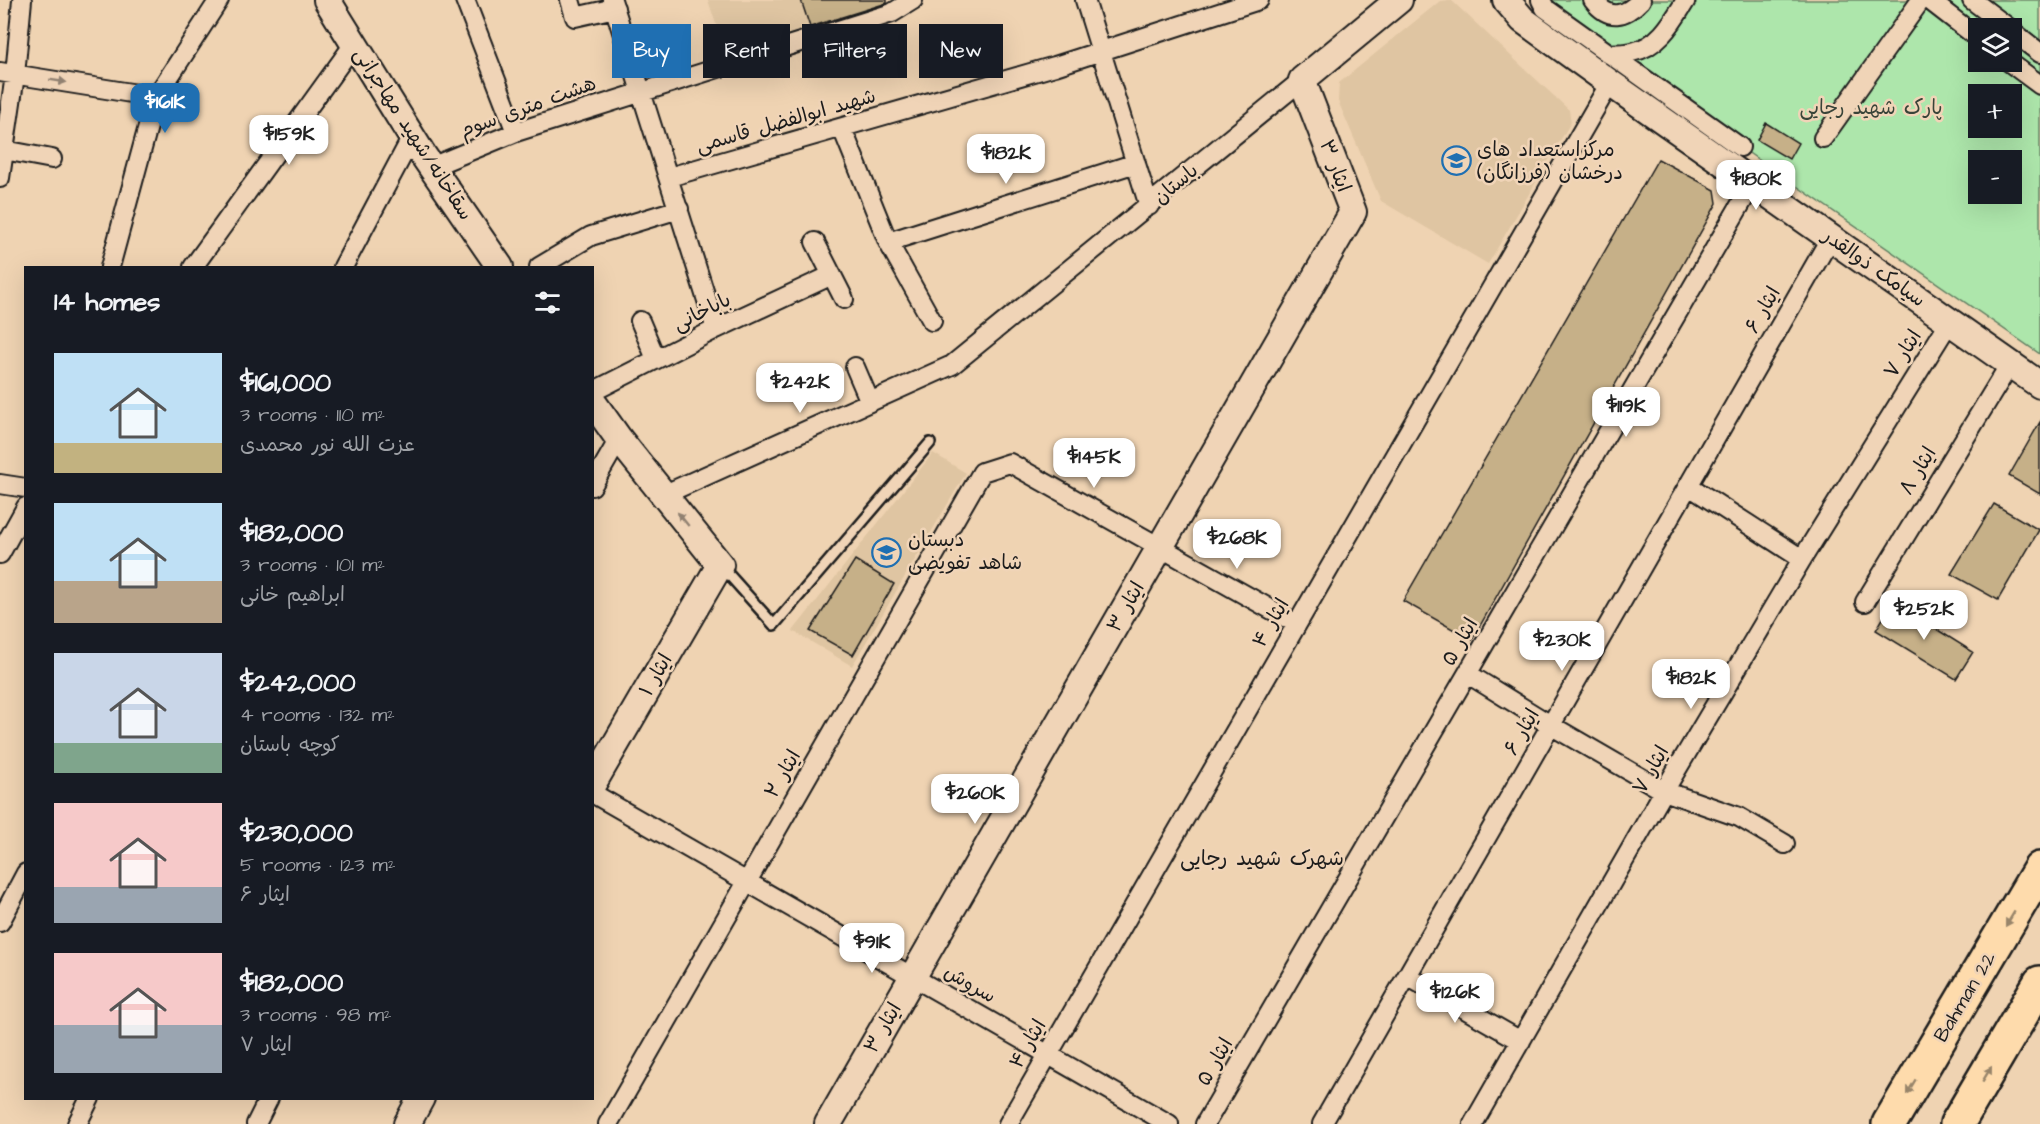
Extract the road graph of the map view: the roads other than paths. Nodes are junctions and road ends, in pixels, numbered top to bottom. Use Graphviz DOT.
graph roads {
  1 [pos="22,0"];
  2 [pos="219,0"];
  3 [pos="327,0"];
  4 [pos="465,0"];
  5 [pos="570,0"];
  6 [pos="913,0"];
  7 [pos="1085,0"];
  8 [pos="1259,0"];
  9 [pos="1399,0"];
  10 [pos="1506,0"];
  11 [pos="1541,0"];
  12 [pos="1641,0"];
  13 [pos="1686,0"];
  14 [pos="1921,0"];
  15 [pos="1929,0"];
  16 [pos="1972,0"];
  17 [pos="1595,3"];
  18 [pos="614,4"];
  19 [pos="890,7"];
  20 [pos="1208,8"];
  21 [pos="1995,18"];
  22 [pos="1575,30"];
  23 [pos="1968,30"];
  24 [pos="2022,39"];
  25 [pos="354,44"];
  26 [pos="1101,52"];
  27 [pos="2040,53"];
  28 [pos="1608,54"];
  29 [pos="2022,72"];
  30 [pos="7,73"];
  31 [pos="1302,80"];
  32 [pos="1610,83"];
  33 [pos="2040,85"];
  34 [pos="641,92"];
  35 [pos="156,97"];
  36 [pos="842,128"];
  37 [pos="516,132"];
  38 [pos="412,136"];
  39 [pos="1823,138"];
  40 [pos="1740,147"];
  41 [pos="4,150"];
  42 [pos="52,159"];
  43 [pos="1136,163"];
  44 [pos="431,167"];
  45 [pos="669,177"];
  46 [pos="0,178"];
  47 [pos="1753,183"];
  48 [pos="1149,206"];
  49 [pos="679,209"];
  50 [pos="1831,237"];
  51 [pos="815,242"];
  52 [pos="888,242"];
  53 [pos="110,266"];
  54 [pos="195,266"];
  55 [pos="344,266"];
  56 [pos="499,266"];
  57 [pos="541,266"];
  58 [pos="832,275"];
  59 [pos="844,299"];
  60 [pos="640,321"];
  61 [pos="932,321"];
  62 [pos="1950,321"];
  63 [pos="716,329"];
  64 [pos="656,359"];
  65 [pos="2010,364"];
  66 [pos="855,367"];
  67 [pos="2040,385"];
  68 [pos="594,391"];
  69 [pos="870,402"];
  70 [pos="594,404"];
  71 [pos="619,439"];
  72 [pos="930,442"];
  73 [pos="0,483"];
  74 [pos="594,483"];
  75 [pos="1689,486"];
  76 [pos="24,488"];
  77 [pos="663,495"];
  78 [pos="24,511"];
  79 [pos="1160,547"];
  80 [pos="0,554"];
  81 [pos="1802,559"];
  82 [pos="720,565"];
  83 [pos="1865,602"];
  84 [pos="1297,624"];
  85 [pos="1468,674"];
  86 [pos="1551,726"];
  87 [pos="599,759"];
  88 [pos="594,778"];
  89 [pos="1665,790"];
  90 [pos="594,794"];
  91 [pos="1785,844"];
  92 [pos="2040,869"];
  93 [pos="24,877"];
  94 [pos="747,882"];
  95 [pos="0,922"];
  96 [pos="1407,976"];
  97 [pos="913,977"];
  98 [pos="2040,983"];
  99 [pos="1521,1041"];
  100 [pos="1048,1055"];
  101 [pos="89,1100"];
  102 [pos="268,1100"];
  103 [pos="420,1100"];
  104 [pos="77,1124"];
  105 [pos="256,1124"];
  106 [pos="406,1124"];
  107 [pos="608,1124"];
  108 [pos="828,1124"];
  109 [pos="1008,1124"];
  110 [pos="1168,1124"];
  111 [pos="1205,1124"];
  112 [pos="1322,1124"];
  113 [pos="1473,1124"];
  114 [pos="1889,1124"];
  115 [pos="1957,1124"];
  1 -- 30 [label="street"];
  2 -- 35 [label="street"];
  3 -- 25 [label="street, سقاخانه/شهید مهاجرانی"];
  4 -- 37 [label="street"];
  5 -- 18 [label="street"];
  6 -- 19 [label="street, هشت متری سوم"];
  7 -- 26 [label="street"];
  8 -- 20 [label="street, شهید ابوالفضل قاسمی"];
  9 -- 31 [label="street, باستان"];
  10 -- 32 [label="street, سیامک ذوالقدر"];
  11 -- 22 [label="street"];
  12 -- 17 [label="street"];
  13 -- 28 [label="street"];
  14 -- 39 [label="street"];
  15 -- 23 [label="street"];
  16 -- 21 [label="street"];
  17 -- 22 [label="street"];
  18 -- 34 [label="street"];
  19 -- 34 [label="street, هشت متری سوم"];
  20 -- 26 [label="street, شهید ابوالفضل قاسمی"];
  22 -- 28 [label="street"];
  24 -- 27 [label="street"];
  25 -- 38 [label="street, سقاخانه/شهید مهاجرانی"];
  25 -- 54 [label="street"];
  26 -- 36 [label="street, شهید ابوالفضل قاسمی"];
  26 -- 43 [label="street"];
  28 -- 40 [label="street"];
  29 -- 33 [label="street"];
  30 -- 35 [label="street, one-way"];
  30 -- 41 [label="street"];
  31 -- 48 [label="street, باستان"];
  31 -- 79 [label="street, ایثار ۳"];
  32 -- 47 [label="street, سیامک ذوالقدر"];
  32 -- 84 [label="street, ایثار ۴"];
  34 -- 37 [label="street, هشت متری سوم"];
  34 -- 45 [label="street"];
  35 -- 53 [label="street"];
  36 -- 45 [label="street, شهید ابوالفضل قاسمی"];
  36 -- 52 [label="street"];
  37 -- 44 [label="street, هشت متری سوم"];
  38 -- 44 [label="street, سقاخانه/شهید مهاجرانی"];
  38 -- 55 [label="street"];
  41 -- 42 [label="street"];
  41 -- 46 [label="street"];
  43 -- 48 [label="street"];
  43 -- 52 [label="street"];
  44 -- 56 [label="street, سقاخانه/شهید مهاجرانی"];
  45 -- 49 [label="street"];
  47 -- 50 [label="street, سیامک ذوالقدر"];
  47 -- 85 [label="street, ایثار ۵"];
  48 -- 69 [label="street, باستان"];
  49 -- 57 [label="street"];
  49 -- 63 [label="street"];
  50 -- 62 [label="street, سیامک ذوالقدر"];
  50 -- 75 [label="street, ایثار ۶"];
  51 -- 58 [label="street"];
  52 -- 61 [label="street"];
  58 -- 59 [label="street"];
  58 -- 63 [label="street, باباخانی"];
  60 -- 64 [label="street"];
  62 -- 65 [label="street, سیامک ذوالقدر"];
  62 -- 81 [label="street, ایثار ۷"];
  63 -- 64 [label="street, باباخانی"];
  64 -- 68 [label="street, باباخانی"];
  65 -- 67 [label="street, سیامک ذوالقدر"];
  65 -- 83 [label="street, ایثار ۸"];
  66 -- 69 [label="street"];
  69 -- 77 [label="street, باستان"];
  70 -- 71 [label="street"];
  71 -- 74 [label="street"];
  71 -- 77 [label="street"];
  72 -- 82 [label="lane"];
  73 -- 76 [label="street"];
  75 -- 81 [label="street"];
  75 -- 86 [label="street, ایثار ۶"];
  82 -- 77 [label="street, one-way"];
  78 -- 80 [label="street"];
  79 -- 84 [label="street"];
  79 -- 94 [label="street, ایثار ۲"];
  79 -- 97 [label="street, ایثار ۳"];
  81 -- 89 [label="street, ایثار ۷"];
  82 -- 87 [label="street, ایثار ۱"];
  84 -- 100 [label="street, ایثار ۴"];
  85 -- 86 [label="street"];
  85 -- 111 [label="street, ایثار ۵"];
  86 -- 89 [label="street"];
  86 -- 96 [label="street, ایثار ۶"];
  87 -- 88 [label="street, ایثار ۱"];
  89 -- 91 [label="street"];
  89 -- 99 [label="street, ایثار ۷"];
  90 -- 94 [label="street, سروش"];
  92 -- 114 [label="highway, Bahman 22, one-way"];
  93 -- 95 [label="street"];
  94 -- 97 [label="street, سروش"];
  94 -- 107 [label="street, ایثار ۲"];
  96 -- 99 [label="street"];
  96 -- 112 [label="street, ایثار ۶"];
  97 -- 100 [label="street, سروش"];
  97 -- 108 [label="street, ایثار ۳"];
  115 -- 98 [label="highway, one-way"];
  99 -- 113 [label="street, ایثار ۷"];
  100 -- 109 [label="street, ایثار ۴"];
  100 -- 110 [label="street, سروش"];
  101 -- 104 [label="street"];
  102 -- 105 [label="street"];
  103 -- 106 [label="street"];
}
